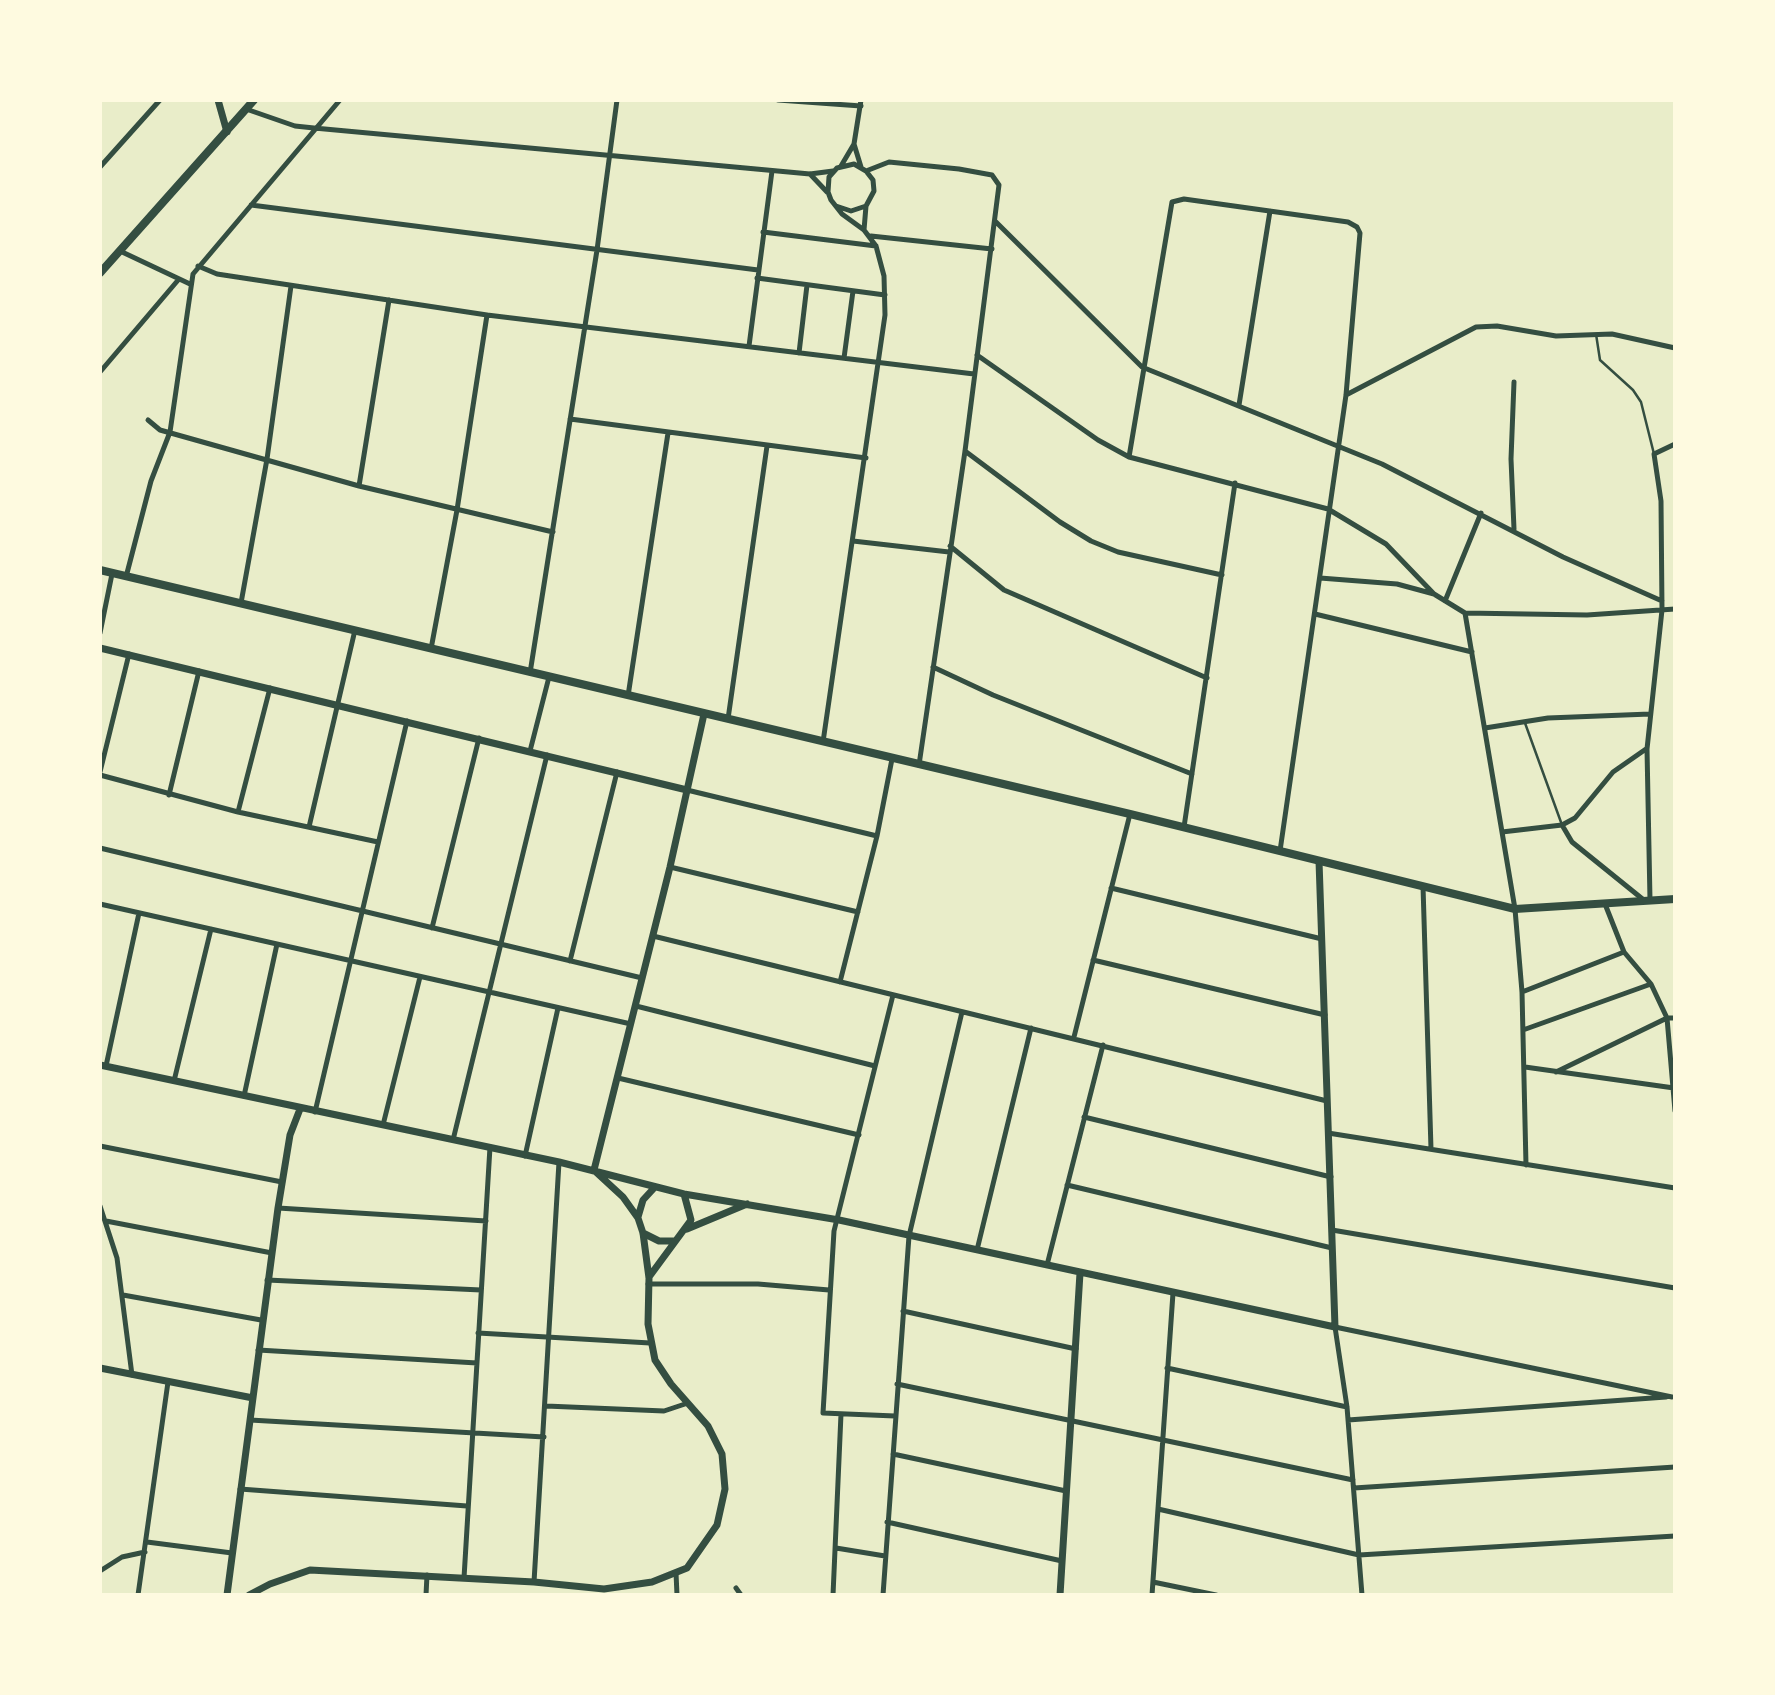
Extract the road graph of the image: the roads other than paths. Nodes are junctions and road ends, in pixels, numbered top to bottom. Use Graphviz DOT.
graph roads {
  1 [pos="160,100"];
  2 [pos="218,100"];
  3 [pos="254,100"];
  4 [pos="340,100"];
  5 [pos="617,100"];
  6 [pos="778,100"];
  7 [pos="861,103"];
  8 [pos="246,109"];
  9 [pos="314,128"];
  10 [pos="227,132"];
  11 [pos="853,144"];
  12 [pos="609,157"];
  13 [pos="841,166"];
  14 [pos="100,167"];
  15 [pos="864,169"];
  16 [pos="834,170"];
  17 [pos="772,171"];
  18 [pos="810,174"];
  19 [pos="828,192"];
  20 [pos="251,205"];
  21 [pos="836,206"];
  22 [pos="866,206"];
  23 [pos="1270,211"];
  24 [pos="996,222"];
  25 [pos="864,230"];
  26 [pos="762,232"];
  27 [pos="870,236"];
  28 [pos="876,246"];
  29 [pos="992,249"];
  30 [pos="597,250"];
  31 [pos="120,251"];
  32 [pos="198,266"];
  33 [pos="758,270"];
  34 [pos="100,274"];
  35 [pos="757,278"];
  36 [pos="179,279"];
  37 [pos="190,284"];
  38 [pos="807,285"];
  39 [pos="291,286"];
  40 [pos="853,291"];
  41 [pos="885,295"];
  42 [pos="389,300"];
  43 [pos="487,315"];
  44 [pos="585,325"];
  45 [pos="1596,334"];
  46 [pos="749,346"];
  47 [pos="1675,348"];
  48 [pos="799,353"];
  49 [pos="977,355"];
  50 [pos="844,358"];
  51 [pos="880,363"];
  52 [pos="1142,367"];
  53 [pos="100,372"];
  54 [pos="974,374"];
  55 [pos="1514,382"];
  56 [pos="1346,396"];
  57 [pos="1239,405"];
  58 [pos="570,419"];
  59 [pos="148,421"];
  60 [pos="170,432"];
  61 [pos="668,433"];
  62 [pos="1675,444"];
  63 [pos="767,446"];
  64 [pos="1338,446"];
  65 [pos="965,452"];
  66 [pos="1654,454"];
  67 [pos="866,457"];
  68 [pos="1129,457"];
  69 [pos="267,459"];
  70 [pos="1235,483"];
  71 [pos="359,486"];
  72 [pos="1328,509"];
  73 [pos="457,510"];
  74 [pos="1481,513"];
  75 [pos="1514,529"];
  76 [pos="552,532"];
  77 [pos="853,541"];
  78 [pos="950,549"];
  79 [pos="100,570"];
  80 [pos="112,574"];
  81 [pos="1222,575"];
  82 [pos="126,577"];
  83 [pos="1320,578"];
  84 [pos="1434,594"];
  85 [pos="1445,601"];
  86 [pos="1662,601"];
  87 [pos="241,603"];
  88 [pos="1675,609"];
  89 [pos="1662,610"];
  90 [pos="1465,612"];
  91 [pos="1315,614"];
  92 [pos="355,630"];
  93 [pos="100,633"];
  94 [pos="100,648"];
  95 [pos="431,649"];
  96 [pos="1472,652"];
  97 [pos="129,654"];
  98 [pos="933,667"];
  99 [pos="199,671"];
  100 [pos="530,673"];
  101 [pos="549,677"];
  102 [pos="1207,678"];
  103 [pos="270,688"];
  104 [pos="628,695"];
  105 [pos="336,704"];
  106 [pos="704,714"];
  107 [pos="1650,714"];
  108 [pos="728,719"];
  109 [pos="407,721"];
  110 [pos="1525,721"];
  111 [pos="1485,727"];
  112 [pos="479,738"];
  113 [pos="823,742"];
  114 [pos="1647,749"];
  115 [pos="530,751"];
  116 [pos="547,755"];
  117 [pos="892,759"];
  118 [pos="919,765"];
  119 [pos="617,772"];
  120 [pos="100,774"];
  121 [pos="1192,774"];
  122 [pos="687,790"];
  123 [pos="169,795"];
  124 [pos="238,812"];
  125 [pos="1130,814"];
  126 [pos="1562,825"];
  127 [pos="309,827"];
  128 [pos="1184,827"];
  129 [pos="1502,832"];
  130 [pos="877,836"];
  131 [pos="378,842"];
  132 [pos="100,848"];
  133 [pos="1280,852"];
  134 [pos="1319,861"];
  135 [pos="670,867"];
  136 [pos="1423,886"];
  137 [pos="1111,888"];
  138 [pos="1675,899"];
  139 [pos="1647,900"];
  140 [pos="1605,903"];
  141 [pos="100,904"];
  142 [pos="1516,909"];
  143 [pos="363,911"];
  144 [pos="858,912"];
  145 [pos="139,913"];
  146 [pos="432,928"];
  147 [pos="211,929"];
  148 [pos="653,936"];
  149 [pos="1322,939"];
  150 [pos="277,944"];
  151 [pos="500,944"];
  152 [pos="1624,952"];
  153 [pos="1093,960"];
  154 [pos="350,961"];
  155 [pos="570,961"];
  156 [pos="420,976"];
  157 [pos="642,978"];
  158 [pos="840,982"];
  159 [pos="1651,984"];
  160 [pos="489,992"];
  161 [pos="1522,992"];
  162 [pos="893,995"];
  163 [pos="636,1006"];
  164 [pos="558,1008"];
  165 [pos="962,1012"];
  166 [pos="1325,1014"];
  167 [pos="1667,1018"];
  168 [pos="1675,1018"];
  169 [pos="631,1024"];
  170 [pos="1031,1028"];
  171 [pos="1523,1030"];
  172 [pos="1074,1037"];
  173 [pos="1103,1045"];
  174 [pos="103,1065"];
  175 [pos="875,1066"];
  176 [pos="1525,1068"];
  177 [pos="1556,1072"];
  178 [pos="618,1078"];
  179 [pos="174,1081"];
  180 [pos="1674,1088"];
  181 [pos="244,1096"];
  182 [pos="1327,1101"];
  183 [pos="300,1109"];
  184 [pos="1675,1111"];
  185 [pos="316,1112"];
  186 [pos="1084,1118"];
  187 [pos="383,1125"];
  188 [pos="1328,1133"];
  189 [pos="859,1135"];
  190 [pos="453,1140"];
  191 [pos="100,1146"];
  192 [pos="490,1147"];
  193 [pos="1431,1149"];
  194 [pos="525,1156"];
  195 [pos="559,1162"];
  196 [pos="1527,1165"];
  197 [pos="594,1170"];
  198 [pos="1331,1177"];
  199 [pos="282,1182"];
  200 [pos="1067,1185"];
  201 [pos="655,1187"];
  202 [pos="1675,1188"];
  203 [pos="684,1194"];
  204 [pos="751,1203"];
  205 [pos="100,1206"];
  206 [pos="278,1208"];
  207 [pos="638,1218"];
  208 [pos="839,1220"];
  209 [pos="106,1221"];
  210 [pos="486,1221"];
  211 [pos="686,1229"];
  212 [pos="1332,1230"];
  213 [pos="643,1233"];
  214 [pos="909,1236"];
  215 [pos="675,1241"];
  216 [pos="1332,1248"];
  217 [pos="978,1250"];
  218 [pos="271,1253"];
  219 [pos="1047,1265"];
  220 [pos="1080,1273"];
  221 [pos="267,1280"];
  222 [pos="648,1281"];
  223 [pos="1675,1288"];
  224 [pos="481,1290"];
  225 [pos="829,1290"];
  226 [pos="1173,1293"];
  227 [pos="123,1294"];
  228 [pos="903,1311"];
  229 [pos="261,1320"];
  230 [pos="1335,1327"];
  231 [pos="478,1333"];
  232 [pos="551,1336"];
  233 [pos="650,1343"];
  234 [pos="1076,1349"];
  235 [pos="258,1350"];
  236 [pos="477,1363"];
  237 [pos="100,1368"];
  238 [pos="1167,1368"];
  239 [pos="132,1375"];
  240 [pos="168,1382"];
  241 [pos="897,1384"];
  242 [pos="1674,1397"];
  243 [pos="253,1398"];
  244 [pos="688,1403"];
  245 [pos="546,1406"];
  246 [pos="1347,1407"];
  247 [pos="841,1414"];
  248 [pos="895,1416"];
  249 [pos="250,1420"];
  250 [pos="1069,1420"];
  251 [pos="1348,1420"];
  252 [pos="472,1434"];
  253 [pos="544,1437"];
  254 [pos="1161,1441"];
  255 [pos="893,1454"];
  256 [pos="1675,1467"];
  257 [pos="1353,1480"];
  258 [pos="1354,1488"];
  259 [pos="240,1489"];
  260 [pos="1066,1491"];
  261 [pos="467,1506"];
  262 [pos="1158,1509"];
  263 [pos="887,1522"];
  264 [pos="1675,1536"];
  265 [pos="147,1542"];
  266 [pos="836,1548"];
  267 [pos="145,1552"];
  268 [pos="232,1553"];
  269 [pos="1359,1555"];
  270 [pos="885,1556"];
  271 [pos="1062,1561"];
  272 [pos="100,1571"];
  273 [pos="676,1573"];
  274 [pos="427,1575"];
  275 [pos="464,1578"];
  276 [pos="534,1582"];
  277 [pos="1153,1582"];
  278 [pos="736,1588"];
  279 [pos="603,1592"];
  280 [pos="138,1595"];
  281 [pos="227,1595"];
  282 [pos="249,1595"];
  283 [pos="426,1595"];
  284 [pos="677,1595"];
  285 [pos="741,1595"];
  286 [pos="833,1595"];
  287 [pos="884,1595"];
  288 [pos="1060,1595"];
  289 [pos="1152,1595"];
  290 [pos="1216,1595"];
  291 [pos="1362,1595"];
  1 -- 14 [label="street"];
  2 -- 10 [label="street"];
  3 -- 8 [label="main road"];
  4 -- 9 [label="street"];
  5 -- 12 [label="street"];
  6 -- 7 [label="street"];
  7 -- 11 [label="street"];
  8 -- 9 [label="street"];
  8 -- 10 [label="main road"];
  9 -- 12 [label="street"];
  9 -- 20 [label="street"];
  10 -- 31 [label="main road"];
  11 -- 13 [label="street"];
  11 -- 15 [label="street"];
  12 -- 17 [label="street"];
  12 -- 30 [label="street"];
  13 -- 15 [label="street"];
  13 -- 16 [label="street"];
  15 -- 22 [label="street"];
  15 -- 24 [label="street"];
  16 -- 18 [label="street"];
  16 -- 19 [label="street"];
  17 -- 18 [label="street"];
  17 -- 26 [label="street"];
  18 -- 19 [label="street"];
  19 -- 21 [label="street"];
  20 -- 30 [label="street"];
  20 -- 32 [label="street"];
  21 -- 22 [label="street"];
  21 -- 25 [label="street"];
  22 -- 25 [label="street"];
  23 -- 52 [label="street"];
  23 -- 56 [label="street"];
  23 -- 57 [label="street"];
  24 -- 29 [label="street"];
  24 -- 52 [label="street"];
  25 -- 27 [label="street"];
  26 -- 28 [label="street"];
  26 -- 33 [label="street"];
  27 -- 28 [label="street"];
  27 -- 29 [label="street"];
  28 -- 41 [label="street"];
  29 -- 49 [label="street"];
  30 -- 33 [label="street"];
  30 -- 44 [label="street"];
  31 -- 34 [label="main road"];
  31 -- 36 [label="street"];
  32 -- 37 [label="street"];
  32 -- 39 [label="street"];
  33 -- 35 [label="street"];
  35 -- 38 [label="street"];
  35 -- 46 [label="street"];
  36 -- 37 [label="street"];
  36 -- 53 [label="street"];
  37 -- 60 [label="street"];
  38 -- 40 [label="street"];
  38 -- 48 [label="street"];
  39 -- 42 [label="street"];
  39 -- 69 [label="street"];
  40 -- 41 [label="street"];
  40 -- 50 [label="street"];
  41 -- 51 [label="street"];
  42 -- 43 [label="street"];
  42 -- 71 [label="street"];
  43 -- 44 [label="street"];
  43 -- 73 [label="street"];
  44 -- 46 [label="street"];
  44 -- 58 [label="street"];
  45 -- 47 [label="street"];
  45 -- 56 [label="street"];
  45 -- 66 [label="lane"];
  46 -- 48 [label="street"];
  48 -- 50 [label="street"];
  49 -- 54 [label="street"];
  49 -- 68 [label="street"];
  50 -- 51 [label="street"];
  51 -- 54 [label="street"];
  51 -- 67 [label="street"];
  52 -- 57 [label="street"];
  52 -- 68 [label="street"];
  54 -- 65 [label="street"];
  55 -- 75 [label="street"];
  56 -- 64 [label="street"];
  57 -- 64 [label="street"];
  58 -- 61 [label="street"];
  58 -- 76 [label="street"];
  59 -- 60 [label="street"];
  60 -- 69 [label="street"];
  60 -- 82 [label="street"];
  61 -- 63 [label="street"];
  61 -- 104 [label="street"];
  62 -- 66 [label="street"];
  63 -- 67 [label="street"];
  63 -- 108 [label="street"];
  64 -- 72 [label="street"];
  64 -- 74 [label="street"];
  65 -- 78 [label="street"];
  65 -- 81 [label="street"];
  66 -- 86 [label="street"];
  67 -- 77 [label="street"];
  68 -- 70 [label="street"];
  69 -- 71 [label="street"];
  69 -- 87 [label="street"];
  70 -- 72 [label="street"];
  70 -- 81 [label="street"];
  71 -- 73 [label="street"];
  72 -- 83 [label="street"];
  72 -- 84 [label="street"];
  73 -- 76 [label="street"];
  73 -- 95 [label="street"];
  74 -- 75 [label="street"];
  74 -- 85 [label="street"];
  75 -- 86 [label="street"];
  76 -- 100 [label="street"];
  77 -- 78 [label="street"];
  77 -- 113 [label="street"];
  78 -- 98 [label="street"];
  78 -- 102 [label="street"];
  79 -- 80 [label="main road"];
  80 -- 82 [label="main road"];
  80 -- 93 [label="street"];
  81 -- 102 [label="street"];
  82 -- 87 [label="main road"];
  83 -- 84 [label="street"];
  83 -- 91 [label="street"];
  84 -- 85 [label="street"];
  85 -- 90 [label="street"];
  86 -- 89 [label="street"];
  87 -- 92 [label="main road"];
  88 -- 89 [label="street"];
  89 -- 90 [label="street"];
  89 -- 107 [label="street"];
  90 -- 96 [label="street"];
  91 -- 96 [label="street"];
  91 -- 133 [label="street"];
  92 -- 95 [label="main road"];
  92 -- 105 [label="street"];
  94 -- 97 [label="street"];
  95 -- 100 [label="main road"];
  96 -- 111 [label="street"];
  97 -- 99 [label="street"];
  97 -- 120 [label="street"];
  98 -- 118 [label="street"];
  98 -- 121 [label="street"];
  99 -- 103 [label="street"];
  99 -- 123 [label="street"];
  100 -- 101 [label="main road"];
  101 -- 104 [label="main road"];
  101 -- 115 [label="street"];
  102 -- 121 [label="street"];
  103 -- 105 [label="street"];
  103 -- 124 [label="street"];
  104 -- 106 [label="main road"];
  105 -- 109 [label="street"];
  105 -- 127 [label="street"];
  106 -- 108 [label="main road"];
  106 -- 122 [label="street"];
  107 -- 110 [label="street"];
  107 -- 114 [label="street"];
  108 -- 113 [label="main road"];
  109 -- 112 [label="street"];
  109 -- 131 [label="street"];
  110 -- 111 [label="street"];
  110 -- 126 [label="lane"];
  111 -- 129 [label="street"];
  112 -- 115 [label="street"];
  112 -- 146 [label="street"];
  113 -- 117 [label="main road"];
  114 -- 126 [label="street"];
  114 -- 139 [label="street"];
  115 -- 116 [label="street"];
  116 -- 119 [label="street"];
  116 -- 151 [label="street"];
  117 -- 118 [label="main road"];
  117 -- 130 [label="street"];
  118 -- 125 [label="main road"];
  119 -- 122 [label="street"];
  119 -- 155 [label="street"];
  120 -- 123 [label="street"];
  121 -- 128 [label="street"];
  122 -- 130 [label="street"];
  122 -- 135 [label="street"];
  123 -- 124 [label="street"];
  124 -- 127 [label="street"];
  125 -- 128 [label="main road"];
  125 -- 137 [label="street"];
  126 -- 129 [label="street"];
  126 -- 139 [label="street"];
  127 -- 131 [label="street"];
  128 -- 133 [label="main road"];
  129 -- 142 [label="street"];
  130 -- 144 [label="street"];
  131 -- 143 [label="street"];
  132 -- 143 [label="street"];
  133 -- 134 [label="main road"];
  134 -- 136 [label="main road"];
  134 -- 149 [label="street"];
  135 -- 144 [label="street"];
  135 -- 148 [label="street"];
  136 -- 142 [label="main road"];
  136 -- 193 [label="street"];
  137 -- 149 [label="street"];
  137 -- 153 [label="street"];
  138 -- 139 [label="main road"];
  139 -- 140 [label="main road"];
  140 -- 142 [label="main road"];
  140 -- 152 [label="street"];
  141 -- 145 [label="street"];
  142 -- 161 [label="street"];
  143 -- 146 [label="street"];
  143 -- 154 [label="street"];
  144 -- 158 [label="street"];
  145 -- 147 [label="street"];
  145 -- 174 [label="street"];
  146 -- 151 [label="street"];
  147 -- 150 [label="street"];
  147 -- 179 [label="street"];
  148 -- 157 [label="street"];
  148 -- 158 [label="street"];
  149 -- 166 [label="street"];
  150 -- 154 [label="street"];
  150 -- 181 [label="street"];
  151 -- 155 [label="street"];
  151 -- 160 [label="street"];
  152 -- 159 [label="street"];
  152 -- 161 [label="street"];
  153 -- 166 [label="street"];
  153 -- 172 [label="street"];
  154 -- 156 [label="street"];
  154 -- 185 [label="street"];
  155 -- 157 [label="street"];
  156 -- 160 [label="street"];
  156 -- 187 [label="street"];
  157 -- 163 [label="street"];
  158 -- 162 [label="street"];
  159 -- 167 [label="street"];
  159 -- 171 [label="street"];
  160 -- 164 [label="street"];
  160 -- 190 [label="street"];
  161 -- 171 [label="street"];
  162 -- 165 [label="street"];
  162 -- 175 [label="street"];
  163 -- 169 [label="street"];
  163 -- 175 [label="street"];
  164 -- 169 [label="street"];
  164 -- 194 [label="street"];
  165 -- 170 [label="street"];
  165 -- 214 [label="street"];
  166 -- 182 [label="street"];
  167 -- 168 [label="street"];
  167 -- 177 [label="street"];
  167 -- 180 [label="street"];
  169 -- 178 [label="street"];
  170 -- 172 [label="street"];
  170 -- 217 [label="street"];
  171 -- 176 [label="street"];
  172 -- 173 [label="street"];
  173 -- 182 [label="street"];
  173 -- 186 [label="street"];
  174 -- 179 [label="street"];
  175 -- 189 [label="street"];
  176 -- 177 [label="street"];
  176 -- 196 [label="street"];
  177 -- 180 [label="street"];
  178 -- 189 [label="street"];
  178 -- 197 [label="street"];
  179 -- 181 [label="street"];
  180 -- 184 [label="street"];
  181 -- 183 [label="street"];
  182 -- 188 [label="street"];
  183 -- 185 [label="street"];
  183 -- 199 [label="street"];
  185 -- 187 [label="street"];
  186 -- 198 [label="street"];
  186 -- 200 [label="street"];
  187 -- 190 [label="street"];
  188 -- 193 [label="street"];
  188 -- 198 [label="street"];
  189 -- 208 [label="street"];
  190 -- 192 [label="street"];
  191 -- 199 [label="street"];
  192 -- 194 [label="street"];
  192 -- 210 [label="street"];
  193 -- 196 [label="street"];
  194 -- 195 [label="street"];
  195 -- 197 [label="street"];
  195 -- 232 [label="street"];
  196 -- 202 [label="street"];
  197 -- 201 [label="street"];
  197 -- 207 [label="street"];
  198 -- 212 [label="street"];
  199 -- 206 [label="street"];
  200 -- 216 [label="street"];
  200 -- 219 [label="street"];
  201 -- 203 [label="street"];
  201 -- 207 [label="street"];
  203 -- 204 [label="street"];
  203 -- 211 [label="street"];
  204 -- 208 [label="street"];
  204 -- 211 [label="street"];
  205 -- 209 [label="street"];
  206 -- 210 [label="street"];
  206 -- 218 [label="street"];
  207 -- 213 [label="street"];
  208 -- 214 [label="street"];
  208 -- 225 [label="street"];
  209 -- 218 [label="street"];
  209 -- 227 [label="street"];
  210 -- 224 [label="street"];
  211 -- 215 [label="street"];
  212 -- 216 [label="street"];
  212 -- 223 [label="street"];
  213 -- 215 [label="street"];
  213 -- 222 [label="street"];
  214 -- 217 [label="street"];
  214 -- 228 [label="street"];
  215 -- 222 [label="street"];
  216 -- 230 [label="street"];
  217 -- 219 [label="street"];
  218 -- 221 [label="street"];
  219 -- 220 [label="street"];
  220 -- 226 [label="street"];
  220 -- 234 [label="street"];
  221 -- 224 [label="street"];
  221 -- 229 [label="street"];
  222 -- 225 [label="street"];
  222 -- 233 [label="street"];
  224 -- 231 [label="street"];
  225 -- 247 [label="street"];
  226 -- 230 [label="street"];
  226 -- 238 [label="street"];
  227 -- 229 [label="street"];
  227 -- 239 [label="street"];
  228 -- 234 [label="street"];
  228 -- 241 [label="street"];
  229 -- 235 [label="street"];
  230 -- 242 [label="street"];
  230 -- 246 [label="street"];
  231 -- 232 [label="street"];
  231 -- 236 [label="street"];
  232 -- 233 [label="street"];
  232 -- 245 [label="street"];
  233 -- 244 [label="street"];
  234 -- 250 [label="street"];
  235 -- 236 [label="street"];
  235 -- 243 [label="street"];
  236 -- 252 [label="street"];
  237 -- 239 [label="street"];
  238 -- 246 [label="street"];
  238 -- 254 [label="street"];
  239 -- 240 [label="street"];
  240 -- 243 [label="street"];
  240 -- 265 [label="street"];
  241 -- 248 [label="street"];
  241 -- 250 [label="street"];
  242 -- 251 [label="street"];
  243 -- 249 [label="street"];
  244 -- 245 [label="street"];
  244 -- 273 [label="street"];
  245 -- 253 [label="street"];
  246 -- 251 [label="street"];
  247 -- 248 [label="street"];
  247 -- 266 [label="street"];
  248 -- 255 [label="street"];
  249 -- 252 [label="street"];
  249 -- 259 [label="street"];
  250 -- 254 [label="street"];
  250 -- 260 [label="street"];
  251 -- 257 [label="street"];
  252 -- 253 [label="street"];
  252 -- 261 [label="street"];
  253 -- 276 [label="street"];
  254 -- 257 [label="street"];
  254 -- 262 [label="street"];
  255 -- 260 [label="street"];
  255 -- 263 [label="street"];
  256 -- 258 [label="street"];
  257 -- 258 [label="street"];
  258 -- 269 [label="street"];
  259 -- 261 [label="street"];
  259 -- 268 [label="street"];
  260 -- 271 [label="street"];
  261 -- 275 [label="street"];
  262 -- 269 [label="street"];
  262 -- 277 [label="street"];
  263 -- 270 [label="street"];
  263 -- 271 [label="street"];
  264 -- 269 [label="street"];
  265 -- 267 [label="street"];
  265 -- 268 [label="street"];
  266 -- 270 [label="street"];
  266 -- 286 [label="street"];
  267 -- 272 [label="street"];
  267 -- 280 [label="street"];
  268 -- 281 [label="street"];
  269 -- 291 [label="street"];
  270 -- 287 [label="street"];
  271 -- 288 [label="street"];
  273 -- 279 [label="street"];
  273 -- 284 [label="street"];
  274 -- 275 [label="street"];
  274 -- 282 [label="street"];
  274 -- 283 [label="street"];
  275 -- 276 [label="street"];
  276 -- 279 [label="street"];
  277 -- 289 [label="street"];
  277 -- 290 [label="street"];
  278 -- 285 [label="street"];
}
